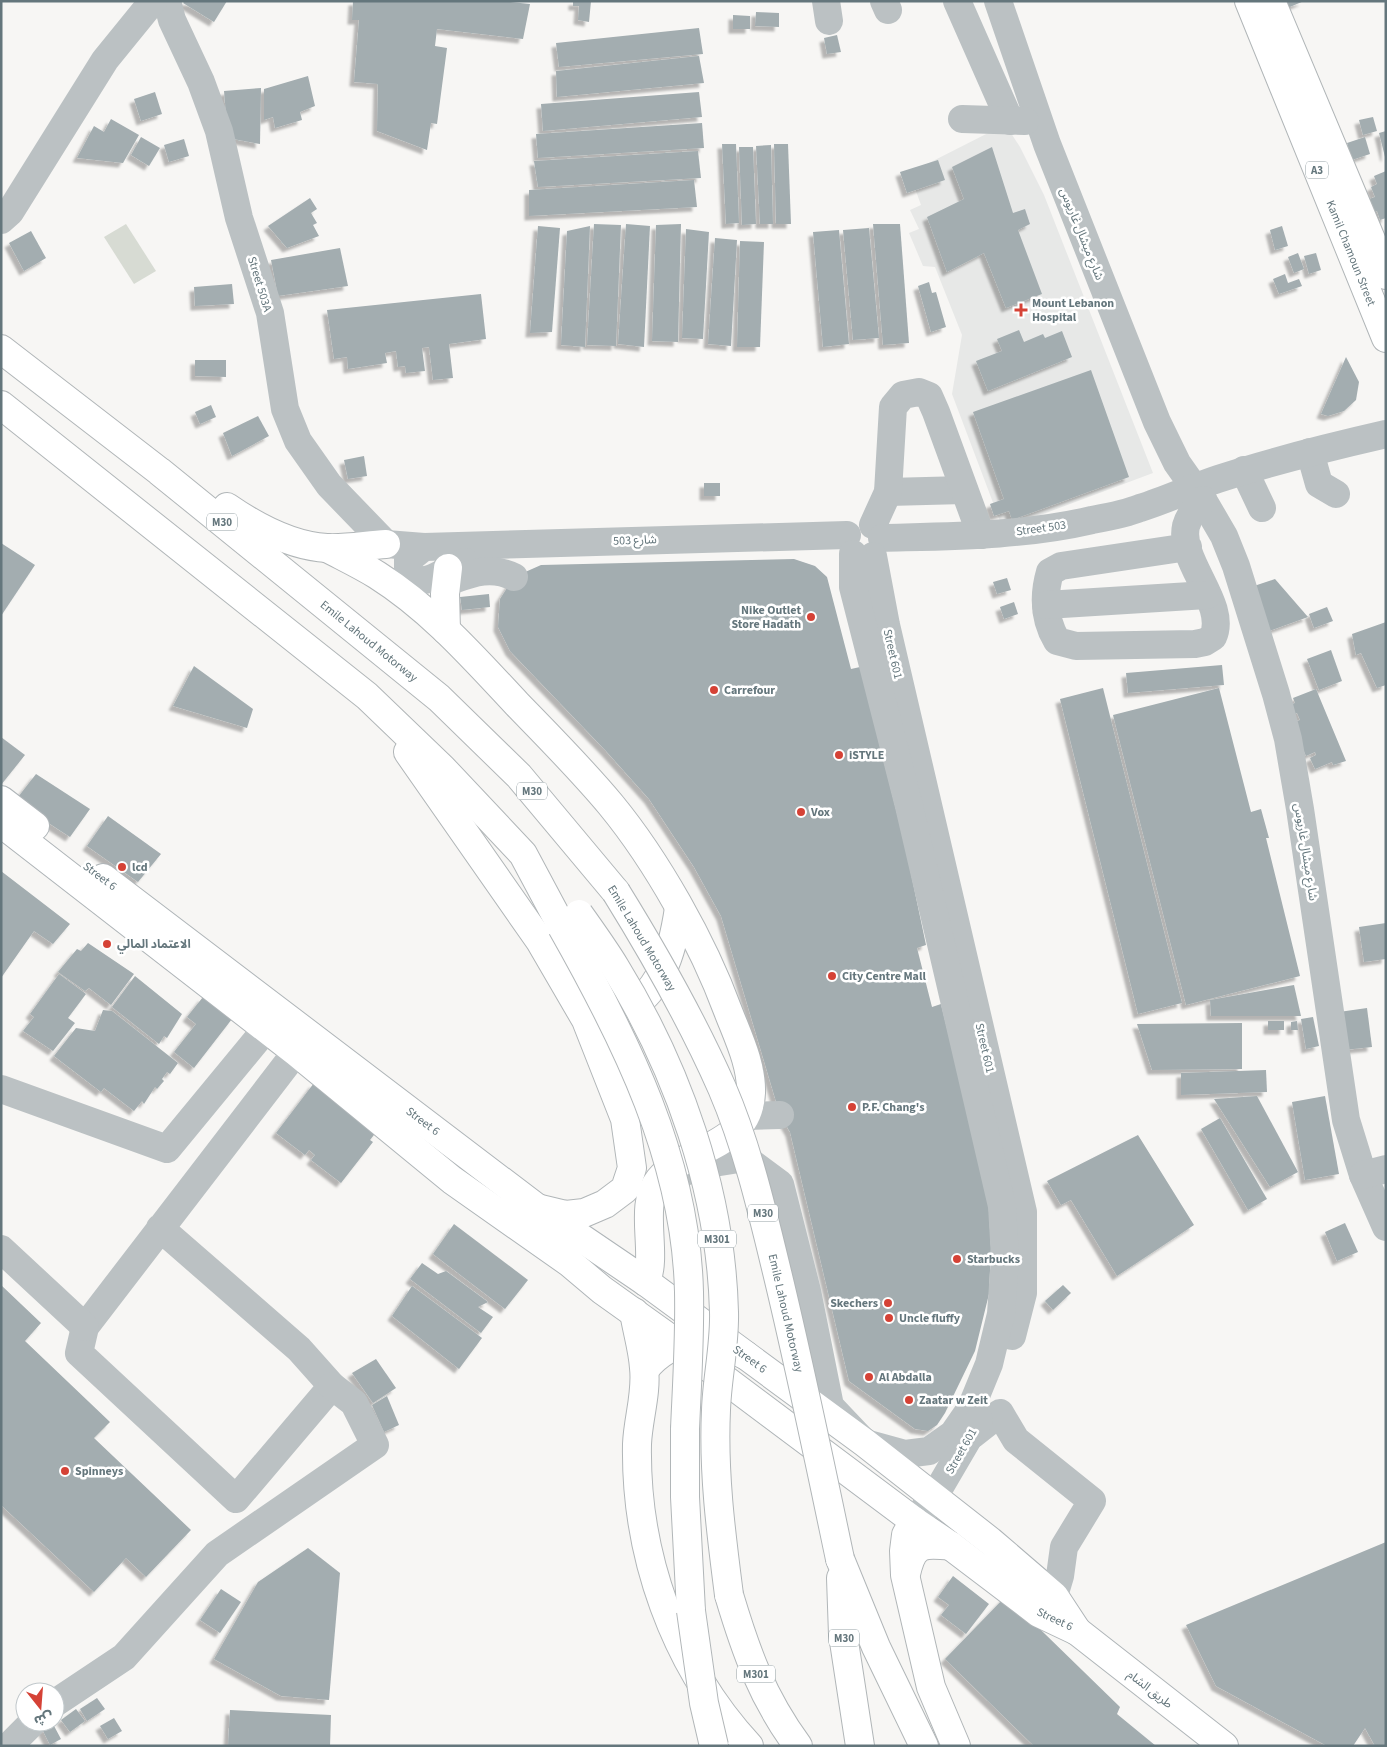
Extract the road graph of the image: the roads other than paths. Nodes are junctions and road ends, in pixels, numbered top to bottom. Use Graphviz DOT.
graph roads {
  1 [pos="153,1"];
  2 [pos="166,1"];
  3 [pos="957,1"];
  4 [pos="998,1"];
  5 [pos="1249,1"];
  6 [pos="1271,1"];
  7 [pos="1038,118"];
  8 [pos="962,119"];
  9 [pos="1010,121"];
  10 [pos="1,220"];
  11 [pos="1386,275"];
  12 [pos="1386,338"];
  13 [pos="1,349"];
  14 [pos="1,405"];
  15 [pos="1386,434"];
  16 [pos="1310,452"];
  17 [pos="1244,470"];
  18 [pos="159,471"];
  19 [pos="964,490"];
  20 [pos="888,492"];
  21 [pos="1199,493"];
  22 [pos="1336,494"];
  23 [pos="1262,508"];
  24 [pos="981,535"];
  25 [pos="863,542"];
  26 [pos="386,544"];
  27 [pos="424,547"];
  28 [pos="1188,547"];
  29 [pos="327,548"];
  30 [pos="447,576"];
  31 [pos="514,577"];
  32 [pos="1207,595"];
  33 [pos="1046,604"];
  34 [pos="446,630"];
  35 [pos="368,696"];
  36 [pos="1,800"];
  37 [pos="1,823"];
  38 [pos="523,854"];
  39 [pos="679,908"];
  40 [pos="586,1020"];
  41 [pos="272,1021"];
  42 [pos="303,1044"];
  43 [pos="1,1089"];
  44 [pos="780,1115"];
  45 [pos="745,1116"];
  46 [pos="1374,1172"];
  47 [pos="642,1184"];
  48 [pos="537,1208"];
  49 [pos="160,1228"];
  50 [pos="1386,1228"];
  51 [pos="590,1244"];
  52 [pos="1,1250"];
  53 [pos="570,1264"];
  54 [pos="646,1282"];
  55 [pos="602,1290"];
  56 [pos="634,1312"];
  57 [pos="85,1327"];
  58 [pos="679,1345"];
  59 [pos="745,1355"];
  60 [pos="645,1370"];
  61 [pos="332,1386"];
  62 [pos="972,1435"];
  63 [pos="865,1443"];
  64 [pos="934,1497"];
  65 [pos="914,1521"];
  66 [pos="951,1546"];
  67 [pos="840,1559"];
  68 [pos="905,1575"];
  69 [pos="1054,1596"];
  70 [pos="1077,1631"];
  71 [pos="65,1696"];
  72 [pos="23,1732"];
  73 [pos="9,1746"];
  74 [pos="714,1746"];
  75 [pos="749,1746"];
  76 [pos="798,1746"];
  77 [pos="860,1746"];
  78 [pos="924,1746"];
  79 [pos="956,1746"];
  80 [pos="1224,1746"];
  1 -- 10 [label="street"];
  2 -- 26 [label="street, Street 503A"];
  3 -- 9 [label="street"];
  4 -- 7 [label="street, شارع ميشال غاريوس"];
  5 -- 12 [label="main road, Kamil Chamoun Street / A3"];
  6 -- 11 [label="main road, Kamil Chamoun Street / A3"];
  7 -- 9 [label="street"];
  7 -- 21 [label="street, شارع ميشال غاريوس"];
  8 -- 9 [label="street"];
  13 -- 18 [label="main road, Emile Lahoud Motorway / M30"];
  14 -- 35 [label="main road"];
  15 -- 16 [label="street"];
  16 -- 17 [label="street"];
  16 -- 22 [label="street"];
  17 -- 21 [label="street"];
  17 -- 23 [label="street"];
  18 -- 29 [label="main road"];
  18 -- 67 [label="main road, Emile Lahoud Motorway / M30, bridge"];
  19 -- 20 [label="street"];
  19 -- 20 [label="street"];
  19 -- 24 [label="street"];
  20 -- 25 [label="street"];
  21 -- 24 [label="street, Street 503"];
  21 -- 28 [label="street"];
  21 -- 46 [label="street, شارع ميشال غاريوس"];
  24 -- 25 [label="street, Street 503"];
  25 -- 27 [label="street, شارع 503"];
  25 -- 30 [label="street, شارع 503"];
  25 -- 62 [label="street, Street 601"];
  25 -- 63 [label="street, Street 601"];
  26 -- 27 [label="street, شارع 503"];
  26 -- 29 [label="main road"];
  27 -- 30 [label="street, شارع 503"];
  28 -- 32 [label="street"];
  28 -- 33 [label="street"];
  29 -- 34 [label="main road"];
  30 -- 31 [label="street"];
  30 -- 34 [label="main road"];
  32 -- 33 [label="street"];
  32 -- 33 [label="street"];
  34 -- 39 [label="main road"];
  35 -- 38 [label="main road"];
  35 -- 40 [label="main road"];
  36 -- 41 [label="main road, Street 6"];
  37 -- 41 [label="main road, Street 6"];
  38 -- 74 [label="main road, bridge"];
  38 -- 76 [label="main road, M301, bridge"];
  39 -- 40 [label="main road"];
  39 -- 45 [label="main road"];
  40 -- 47 [label="main road"];
  41 -- 42 [label="main road, Street 6"];
  41 -- 43 [label="street"];
  42 -- 48 [label="main road, Street 6"];
  42 -- 49 [label="street"];
  42 -- 53 [label="main road, Street 6"];
  44 -- 45 [label="street"];
  45 -- 47 [label="main road"];
  46 -- 50 [label="street, شارع ميشال غاريوس"];
  47 -- 48 [label="main road"];
  47 -- 54 [label="main road"];
  47 -- 63 [label="street"];
  48 -- 51 [label="main road, Street 6"];
  49 -- 57 [label="street"];
  49 -- 61 [label="street"];
  51 -- 53 [label="street"];
  51 -- 54 [label="main road, Street 6"];
  52 -- 57 [label="street"];
  53 -- 55 [label="main road, Street 6"];
  54 -- 55 [label="main road"];
  54 -- 59 [label="main road, Street 6"];
  55 -- 56 [label="main road, Street 6"];
  56 -- 58 [label="main road, Street 6"];
  56 -- 60 [label="main road"];
  57 -- 61 [label="street"];
  58 -- 59 [label="main road"];
  58 -- 60 [label="main road"];
  58 -- 65 [label="main road, Street 6"];
  59 -- 63 [label="main road, Street 6"];
  60 -- 75 [label="main road"];
  61 -- 71 [label="street"];
  62 -- 64 [label="street, Street 601"];
  62 -- 69 [label="street"];
  63 -- 64 [label="main road, Street 6"];
  64 -- 65 [label="street, Street 601"];
  64 -- 69 [label="main road, Street 6"];
  65 -- 66 [label="main road, Street 6"];
  65 -- 68 [label="main road"];
  66 -- 68 [label="main road"];
  66 -- 70 [label="main road, Street 6"];
  67 -- 77 [label="main road, Emile Lahoud Motorway / M30"];
  67 -- 78 [label="main road"];
  68 -- 79 [label="main road"];
  69 -- 70 [label="main road, Street 6"];
  70 -- 80 [label="main road, طريق الشام"];
  72 -- 73 [label="street"];
}
